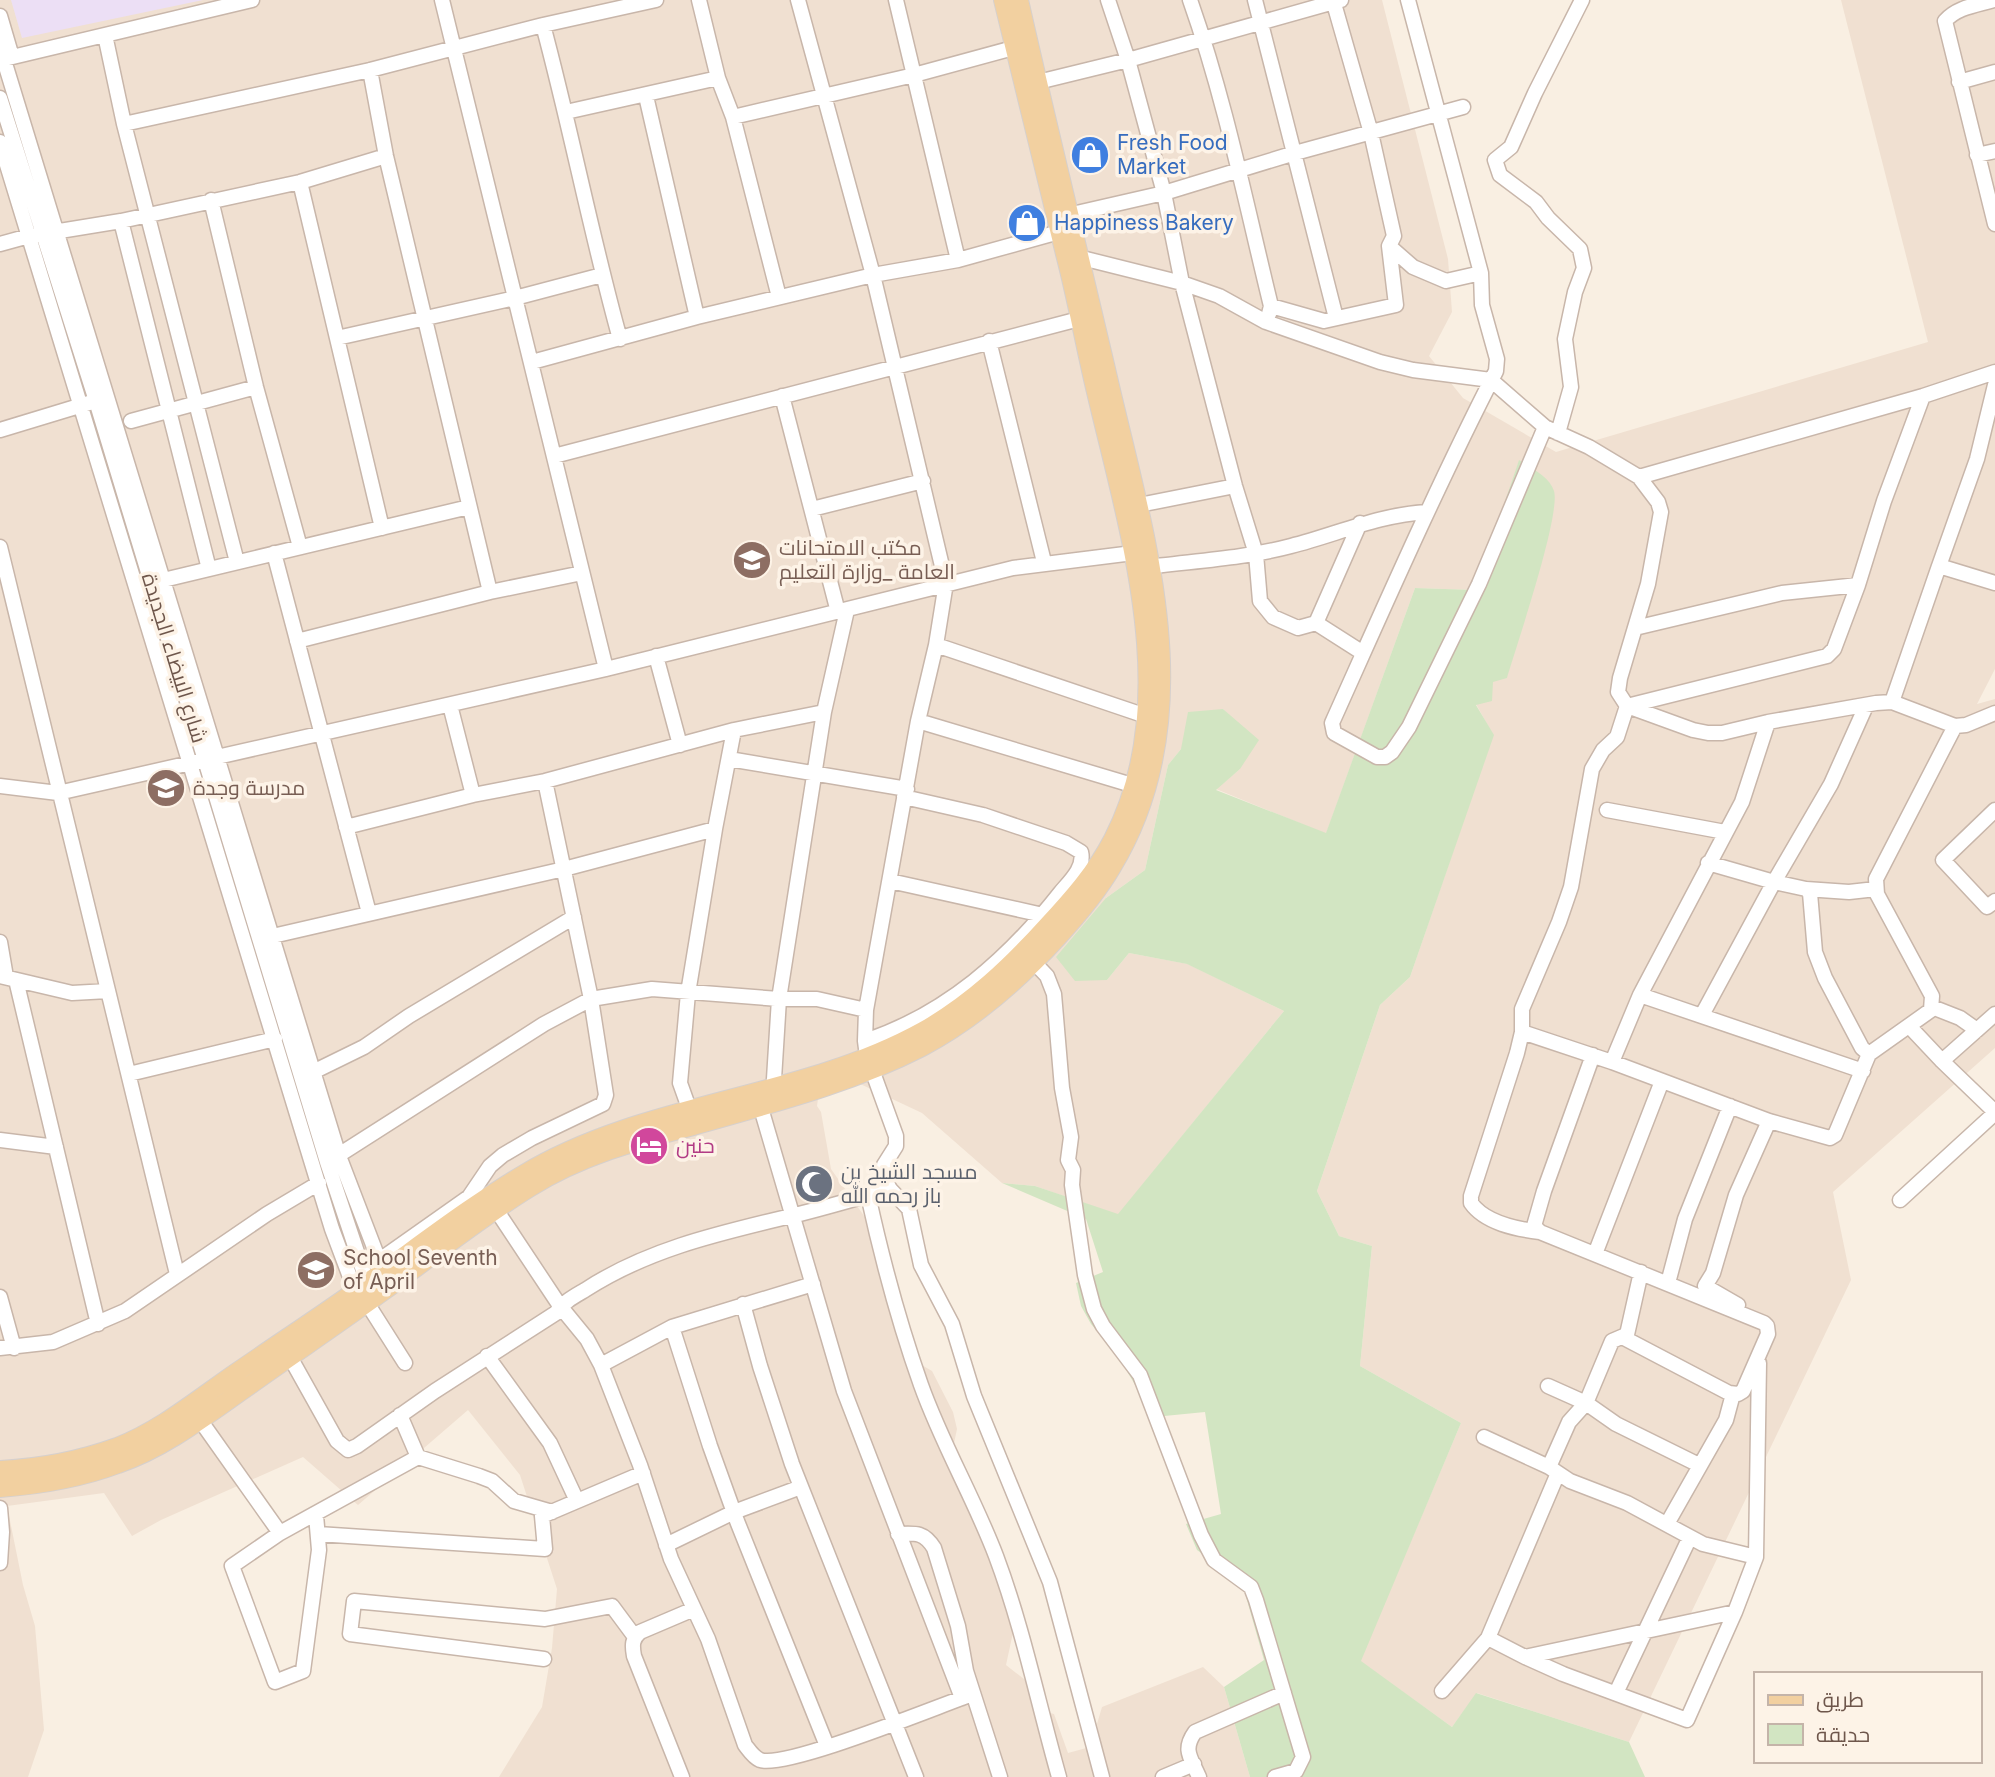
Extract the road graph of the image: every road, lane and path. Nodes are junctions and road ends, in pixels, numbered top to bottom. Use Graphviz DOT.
graph roads {
  1 [pos="252,0"];
  2 [pos="442,0"];
  3 [pos="656,0"];
  4 [pos="699,0"];
  5 [pos="798,0"];
  6 [pos="896,0"];
  7 [pos="1003,0"];
  8 [pos="1019,0"];
  9 [pos="1108,0"];
  10 [pos="1190,0"];
  11 [pos="1255,0"];
  12 [pos="1408,0"];
  13 [pos="1582,0"];
  14 [pos="1994,0"];
  15 [pos="1336,1"];
  16 [pos="0,16"];
  17 [pos="1261,24"];
  18 [pos="543,25"];
  19 [pos="106,35"];
  20 [pos="1204,38"];
  21 [pos="1022,46"];
  22 [pos="455,48"];
  23 [pos="4,56"];
  24 [pos="1128,60"];
  25 [pos="370,69"];
  26 [pos="1995,72"];
  27 [pos="914,75"];
  28 [pos="718,78"];
  29 [pos="1038,82"];
  30 [pos="1959,82"];
  31 [pos="646,96"];
  32 [pos="823,97"];
  33 [pos="0,98"];
  34 [pos="1463,107"];
  35 [pos="566,112"];
  36 [pos="1437,113"];
  37 [pos="733,117"];
  38 [pos="124,124"];
  39 [pos="1371,133"];
  40 [pos="0,142"];
  41 [pos="1995,151"];
  42 [pos="1295,153"];
  43 [pos="1978,155"];
  44 [pos="386,156"];
  45 [pos="1237,170"];
  46 [pos="300,182"];
  47 [pos="1164,192"];
  48 [pos="211,200"];
  49 [pos="148,215"];
  50 [pos="121,221"];
  51 [pos="1061,222"];
  52 [pos="1995,223"];
  53 [pos="43,234"];
  54 [pos="0,244"];
  55 [pos="1389,246"];
  56 [pos="1072,255"];
  57 [pos="958,260"];
  58 [pos="1480,273"];
  59 [pos="602,275"];
  60 [pos="873,275"];
  61 [pos="1182,283"];
  62 [pos="779,297"];
  63 [pos="516,298"];
  64 [pos="1270,306"];
  65 [pos="697,317"];
  66 [pos="426,318"];
  67 [pos="1336,318"];
  68 [pos="1079,319"];
  69 [pos="1266,322"];
  70 [pos="337,338"];
  71 [pos="620,339"];
  72 [pos="989,341"];
  73 [pos="531,362"];
  74 [pos="895,367"];
  75 [pos="1995,372"];
  76 [pos="1491,380"];
  77 [pos="1995,385"];
  78 [pos="256,387"];
  79 [pos="782,396"];
  80 [pos="1923,396"];
  81 [pos="96,401"];
  82 [pos="198,404"];
  83 [pos="81,405"];
  84 [pos="168,412"];
  85 [pos="131,421"];
  86 [pos="0,430"];
  87 [pos="1551,430"];
  88 [pos="554,456"];
  89 [pos="1639,477"];
  90 [pos="923,481"];
  91 [pos="1235,486"];
  92 [pos="1139,505"];
  93 [pos="469,507"];
  94 [pos="812,509"];
  95 [pos="1427,513"];
  96 [pos="1360,523"];
  97 [pos="382,528"];
  98 [pos="0,547"];
  99 [pos="300,547"];
  100 [pos="274,554"];
  101 [pos="1256,554"];
  102 [pos="237,562"];
  103 [pos="1044,562"];
  104 [pos="1140,563"];
  105 [pos="1939,566"];
  106 [pos="2,568"];
  107 [pos="209,569"];
  108 [pos="582,573"];
  109 [pos="156,582"];
  110 [pos="946,583"];
  111 [pos="1995,583"];
  112 [pos="1858,585"];
  113 [pos="491,593"];
  114 [pos="842,611"];
  115 [pos="1316,623"];
  116 [pos="1635,628"];
  117 [pos="297,641"];
  118 [pos="936,645"];
  119 [pos="1363,653"];
  120 [pos="656,656"];
  121 [pos="606,669"];
  122 [pos="1892,702"];
  123 [pos="450,705"];
  124 [pos="1627,706"];
  125 [pos="1866,706"];
  126 [pos="824,712"];
  127 [pos="1994,714"];
  128 [pos="1146,716"];
  129 [pos="918,721"];
  130 [pos="1768,722"];
  131 [pos="1955,726"];
  132 [pos="734,730"];
  133 [pos="322,734"];
  134 [pos="680,745"];
  135 [pos="204,760"];
  136 [pos="729,760"];
  137 [pos="816,774"];
  138 [pos="545,781"];
  139 [pos="0,786"];
  140 [pos="1141,788"];
  141 [pos="58,793"];
  142 [pos="905,793"];
  143 [pos="473,795"];
  144 [pos="1607,810"];
  145 [pos="1995,810"];
  146 [pos="346,827"];
  147 [pos="715,829"];
  148 [pos="1725,832"];
  149 [pos="1708,863"];
  150 [pos="564,869"];
  151 [pos="890,881"];
  152 [pos="1774,882"];
  153 [pos="1806,889"];
  154 [pos="1876,889"];
  155 [pos="1992,909"];
  156 [pos="369,913"];
  157 [pos="575,917"];
  158 [pos="1054,921"];
  159 [pos="259,939"];
  160 [pos="0,942"];
  161 [pos="1030,957"];
  162 [pos="7,977"];
  163 [pos="108,991"];
  164 [pos="688,993"];
  165 [pos="1640,995"];
  166 [pos="591,999"];
  167 [pos="779,999"];
  168 [pos="1932,1007"];
  169 [pos="866,1010"];
  170 [pos="1995,1014"];
  171 [pos="1702,1015"];
  172 [pos="1909,1026"];
  173 [pos="1977,1030"];
  174 [pos="1522,1032"];
  175 [pos="275,1038"];
  176 [pos="1869,1054"];
  177 [pos="868,1055"];
  178 [pos="1593,1055"];
  179 [pos="1612,1062"];
  180 [pos="1942,1062"];
  181 [pos="313,1072"];
  182 [pos="1863,1072"];
  183 [pos="129,1074"];
  184 [pos="1662,1081"];
  185 [pos="766,1098"];
  186 [pos="1730,1106"];
  187 [pos="690,1111"];
  188 [pos="1995,1113"];
  189 [pos="1769,1121"];
  190 [pos="0,1140"];
  191 [pos="56,1147"];
  192 [pos="327,1162"];
  193 [pos="318,1184"];
  194 [pos="890,1189"];
  195 [pos="868,1195"];
  196 [pos="1900,1200"];
  197 [pos="492,1204"];
  198 [pos="793,1215"];
  199 [pos="1540,1233"];
  200 [pos="1595,1254"];
  201 [pos="1641,1272"];
  202 [pos="177,1274"];
  203 [pos="1668,1283"];
  204 [pos="813,1284"];
  205 [pos="370,1289"];
  206 [pos="0,1297"];
  207 [pos="743,1304"];
  208 [pos="560,1306"];
  209 [pos="1760,1322"];
  210 [pos="98,1324"];
  211 [pos="672,1327"];
  212 [pos="1626,1335"];
  213 [pos="7,1348"];
  214 [pos="1759,1354"];
  215 [pos="487,1356"];
  216 [pos="290,1357"];
  217 [pos="405,1363"];
  218 [pos="601,1365"];
  219 [pos="1548,1386"];
  220 [pos="1733,1395"];
  221 [pos="1586,1403"];
  222 [pos="400,1415"];
  223 [pos="200,1420"];
  224 [pos="1484,1437"];
  225 [pos="418,1457"];
  226 [pos="1699,1465"];
  227 [pos="0,1470"];
  228 [pos="1554,1470"];
  229 [pos="643,1473"];
  230 [pos="802,1487"];
  231 [pos="0,1488"];
  232 [pos="577,1501"];
  233 [pos="0,1508"];
  234 [pos="734,1511"];
  235 [pos="552,1512"];
  236 [pos="316,1515"];
  237 [pos="1667,1524"];
  238 [pos="280,1533"];
  239 [pos="318,1534"];
  240 [pos="898,1534"];
  241 [pos="1690,1537"];
  242 [pos="666,1545"];
  243 [pos="1756,1557"];
  244 [pos="0,1563"];
  245 [pos="694,1609"];
  246 [pos="1734,1612"];
  247 [pos="1645,1630"];
  248 [pos="635,1637"];
  249 [pos="1488,1638"];
  250 [pos="1525,1657"];
  251 [pos="544,1659"];
  252 [pos="1442,1691"];
  253 [pos="1284,1693"];
  254 [pos="1616,1693"];
  255 [pos="967,1696"];
  256 [pos="895,1723"];
  257 [pos="827,1746"];
  258 [pos="1196,1771"];
  259 [pos="682,1777"];
  260 [pos="916,1777"];
  261 [pos="1000,1777"];
  262 [pos="1059,1777"];
  263 [pos="1102,1777"];
  264 [pos="1163,1777"];
  265 [pos="1275,1777"];
  1 -- 19 [label="street"];
  2 -- 22 [label="street"];
  3 -- 18 [label="street"];
  4 -- 28 [label="street"];
  5 -- 32 [label="street"];
  6 -- 27 [label="street"];
  7 -- 21 [label="main road"];
  8 -- 21 [label="main road"];
  9 -- 24 [label="street"];
  10 -- 20 [label="street"];
  11 -- 17 [label="street"];
  12 -- 36 [label="street"];
  13 -- 87 [label="street"];
  14 -- 30 [label="street"];
  15 -- 17 [label="street"];
  15 -- 39 [label="street"];
  16 -- 23 [label="street"];
  17 -- 20 [label="street"];
  17 -- 42 [label="street"];
  18 -- 22 [label="street"];
  18 -- 35 [label="street"];
  19 -- 23 [label="street"];
  19 -- 38 [label="street"];
  20 -- 24 [label="street"];
  20 -- 45 [label="street"];
  21 -- 27 [label="street"];
  21 -- 29 [label="main road"];
  21 -- 51 [label="main road"];
  22 -- 25 [label="street"];
  22 -- 63 [label="street"];
  23 -- 53 [label="street"];
  24 -- 29 [label="street"];
  24 -- 47 [label="street"];
  25 -- 38 [label="street"];
  25 -- 44 [label="street"];
  26 -- 30 [label="street"];
  27 -- 32 [label="street"];
  27 -- 57 [label="street"];
  28 -- 31 [label="street"];
  28 -- 37 [label="street"];
  29 -- 51 [label="main road"];
  30 -- 43 [label="street"];
  31 -- 35 [label="street"];
  31 -- 65 [label="street"];
  32 -- 37 [label="street"];
  32 -- 60 [label="street"];
  33 -- 53 [label="street, شارع البيضاء الجديدة"];
  34 -- 36 [label="street"];
  35 -- 59 [label="street"];
  36 -- 39 [label="street"];
  36 -- 58 [label="street"];
  37 -- 62 [label="street"];
  38 -- 49 [label="street"];
  39 -- 42 [label="street"];
  39 -- 55 [label="street"];
  40 -- 53 [label="street, شارع البيضاء الجديدة"];
  41 -- 43 [label="street"];
  42 -- 45 [label="street"];
  42 -- 67 [label="street"];
  43 -- 52 [label="street"];
  44 -- 46 [label="street"];
  44 -- 66 [label="street"];
  45 -- 47 [label="street"];
  45 -- 64 [label="street"];
  46 -- 48 [label="street"];
  46 -- 70 [label="street"];
  47 -- 51 [label="street"];
  47 -- 61 [label="street"];
  48 -- 49 [label="street"];
  48 -- 78 [label="street"];
  49 -- 50 [label="street"];
  49 -- 82 [label="street"];
  50 -- 53 [label="street"];
  50 -- 84 [label="street"];
  51 -- 56 [label="main road"];
  51 -- 57 [label="street"];
  53 -- 54 [label="street"];
  53 -- 81 [label="street, شارع البيضاء الجديدة"];
  53 -- 83 [label="street, شارع البيضاء الجديدة"];
  53 -- 109 [label="street"];
  55 -- 58 [label="street"];
  55 -- 67 [label="street"];
  56 -- 61 [label="street"];
  56 -- 68 [label="main road"];
  56 -- 92 [label="main road"];
  57 -- 60 [label="street"];
  58 -- 76 [label="street"];
  59 -- 63 [label="street"];
  59 -- 71 [label="street"];
  60 -- 62 [label="street"];
  60 -- 74 [label="street"];
  61 -- 69 [label="street"];
  61 -- 91 [label="street"];
  62 -- 65 [label="street"];
  63 -- 66 [label="street"];
  63 -- 73 [label="street"];
  64 -- 67 [label="street"];
  64 -- 69 [label="street"];
  65 -- 71 [label="street"];
  66 -- 70 [label="street"];
  66 -- 93 [label="street"];
  68 -- 72 [label="street"];
  68 -- 104 [label="main road"];
  69 -- 76 [label="street"];
  70 -- 97 [label="street"];
  71 -- 73 [label="street"];
  72 -- 74 [label="street"];
  72 -- 103 [label="street"];
  73 -- 88 [label="street"];
  74 -- 79 [label="street"];
  74 -- 90 [label="street"];
  75 -- 80 [label="street"];
  76 -- 87 [label="street"];
  76 -- 95 [label="street"];
  77 -- 105 [label="street"];
  78 -- 82 [label="street"];
  78 -- 99 [label="street"];
  79 -- 88 [label="street"];
  79 -- 94 [label="street"];
  80 -- 89 [label="street"];
  80 -- 112 [label="street"];
  81 -- 83 [label="street"];
  81 -- 109 [label="street, شارع البيضاء الجديدة"];
  82 -- 84 [label="street"];
  82 -- 102 [label="street"];
  83 -- 86 [label="street"];
  83 -- 135 [label="street, شارع البيضاء الجديدة"];
  84 -- 85 [label="street"];
  84 -- 107 [label="street"];
  87 -- 89 [label="street"];
  87 -- 119 [label="street"];
  88 -- 108 [label="street"];
  89 -- 116 [label="street"];
  90 -- 94 [label="street"];
  90 -- 110 [label="street"];
  91 -- 92 [label="street"];
  91 -- 101 [label="street"];
  92 -- 104 [label="main road"];
  93 -- 97 [label="street"];
  93 -- 113 [label="street"];
  94 -- 114 [label="street"];
  95 -- 96 [label="street"];
  95 -- 119 [label="street"];
  96 -- 101 [label="street"];
  96 -- 115 [label="street"];
  97 -- 99 [label="street"];
  98 -- 106 [label="street"];
  99 -- 100 [label="street"];
  100 -- 102 [label="street"];
  100 -- 117 [label="street"];
  101 -- 104 [label="street"];
  101 -- 115 [label="street"];
  102 -- 107 [label="street"];
  103 -- 104 [label="street"];
  103 -- 110 [label="street"];
  104 -- 128 [label="main road"];
  104 -- 140 [label="main road"];
  105 -- 111 [label="street"];
  105 -- 122 [label="street"];
  106 -- 141 [label="street"];
  107 -- 109 [label="street"];
  108 -- 113 [label="street"];
  108 -- 121 [label="street"];
  109 -- 135 [label="street, شارع البيضاء الجديدة"];
  110 -- 114 [label="street"];
  110 -- 118 [label="street"];
  112 -- 116 [label="street"];
  112 -- 124 [label="street"];
  113 -- 117 [label="street"];
  114 -- 120 [label="street"];
  114 -- 126 [label="street"];
  115 -- 119 [label="street"];
  116 -- 124 [label="street"];
  117 -- 133 [label="street"];
  118 -- 128 [label="street"];
  118 -- 129 [label="street"];
  120 -- 121 [label="street"];
  120 -- 134 [label="street"];
  121 -- 123 [label="street"];
  122 -- 125 [label="street"];
  122 -- 131 [label="street"];
  123 -- 133 [label="street"];
  123 -- 143 [label="street"];
  124 -- 130 [label="street"];
  124 -- 174 [label="street"];
  125 -- 130 [label="street"];
  125 -- 152 [label="street"];
  126 -- 132 [label="street"];
  126 -- 137 [label="street"];
  127 -- 131 [label="street"];
  128 -- 140 [label="main road"];
  129 -- 140 [label="street"];
  129 -- 142 [label="street"];
  130 -- 148 [label="street"];
  131 -- 154 [label="street"];
  132 -- 134 [label="street"];
  132 -- 136 [label="street"];
  133 -- 135 [label="street"];
  133 -- 146 [label="street"];
  134 -- 138 [label="street"];
  135 -- 141 [label="street"];
  135 -- 159 [label="street, شارع البيضاء الجديدة"];
  135 -- 159 [label="street"];
  136 -- 137 [label="street"];
  136 -- 147 [label="street"];
  137 -- 142 [label="street"];
  137 -- 167 [label="street"];
  138 -- 143 [label="street"];
  138 -- 150 [label="street"];
  139 -- 141 [label="street"];
  140 -- 158 [label="main road"];
  141 -- 163 [label="street"];
  142 -- 151 [label="street"];
  142 -- 158 [label="street"];
  143 -- 146 [label="street"];
  144 -- 148 [label="street"];
  145 -- 155 [label="street"];
  146 -- 156 [label="street"];
  147 -- 150 [label="street"];
  147 -- 164 [label="street"];
  148 -- 149 [label="street"];
  149 -- 152 [label="street"];
  149 -- 165 [label="street"];
  150 -- 156 [label="street"];
  150 -- 157 [label="street"];
  151 -- 158 [label="street"];
  151 -- 169 [label="street"];
  152 -- 153 [label="street"];
  152 -- 171 [label="street"];
  153 -- 154 [label="street"];
  153 -- 176 [label="street"];
  154 -- 168 [label="street"];
  156 -- 159 [label="street"];
  157 -- 166 [label="street"];
  157 -- 181 [label="street"];
  158 -- 161 [label="main road"];
  158 -- 177 [label="street"];
  159 -- 175 [label="street, شارع البيضاء الجديدة"];
  159 -- 181 [label="street"];
  159 -- 192 [label="street, شارع البيضاء الجديدة"];
  160 -- 162 [label="street"];
  161 -- 177 [label="main road"];
  161 -- 253 [label="street"];
  162 -- 163 [label="street"];
  162 -- 191 [label="street"];
  163 -- 183 [label="street"];
  164 -- 166 [label="street"];
  164 -- 167 [label="street"];
  164 -- 187 [label="street"];
  165 -- 171 [label="street"];
  165 -- 179 [label="street"];
  166 -- 192 [label="street"];
  166 -- 205 [label="street"];
  167 -- 169 [label="street"];
  167 -- 185 [label="street"];
  168 -- 172 [label="street"];
  168 -- 173 [label="street"];
  169 -- 177 [label="street"];
  170 -- 173 [label="street"];
  171 -- 182 [label="street"];
  172 -- 176 [label="street"];
  172 -- 180 [label="street"];
  173 -- 180 [label="street"];
  174 -- 178 [label="street"];
  174 -- 199 [label="street"];
  175 -- 183 [label="street"];
  175 -- 192 [label="street, شارع البيضاء الجديدة"];
  176 -- 182 [label="street"];
  177 -- 185 [label="main road"];
  177 -- 194 [label="street"];
  178 -- 179 [label="street"];
  178 -- 199 [label="street"];
  179 -- 184 [label="street"];
  180 -- 188 [label="street"];
  181 -- 192 [label="street"];
  182 -- 189 [label="street"];
  183 -- 202 [label="street"];
  184 -- 186 [label="street"];
  184 -- 200 [label="street"];
  185 -- 187 [label="main road"];
  185 -- 197 [label="main road"];
  185 -- 198 [label="street"];
  186 -- 189 [label="street"];
  186 -- 203 [label="street"];
  187 -- 197 [label="main road"];
  188 -- 196 [label="street"];
  189 -- 209 [label="street"];
  190 -- 191 [label="street"];
  191 -- 210 [label="street"];
  192 -- 193 [label="street, شارع البيضاء الجديدة"];
  192 -- 205 [label="street, شارع البيضاء الجديدة"];
  192 -- 205 [label="street"];
  193 -- 202 [label="street"];
  193 -- 205 [label="street, شارع البيضاء الجديدة"];
  194 -- 195 [label="street"];
  194 -- 263 [label="street"];
  195 -- 198 [label="street"];
  195 -- 262 [label="street"];
  197 -- 205 [label="main road"];
  197 -- 208 [label="street"];
  198 -- 204 [label="street"];
  198 -- 208 [label="street"];
  199 -- 200 [label="street"];
  200 -- 201 [label="street"];
  201 -- 203 [label="street"];
  201 -- 212 [label="street"];
  202 -- 210 [label="street"];
  203 -- 209 [label="street"];
  204 -- 207 [label="street"];
  204 -- 240 [label="street"];
  205 -- 216 [label="main road"];
  205 -- 217 [label="street"];
  205 -- 227 [label="main road"];
  206 -- 213 [label="street"];
  207 -- 211 [label="street"];
  207 -- 230 [label="street"];
  208 -- 215 [label="street"];
  208 -- 218 [label="street"];
  209 -- 214 [label="street"];
  210 -- 213 [label="street"];
  211 -- 218 [label="street"];
  211 -- 234 [label="street"];
  212 -- 220 [label="street"];
  212 -- 221 [label="street"];
  214 -- 220 [label="street"];
  214 -- 243 [label="street"];
  215 -- 222 [label="street"];
  215 -- 232 [label="street"];
  216 -- 222 [label="street"];
  216 -- 223 [label="main road"];
  218 -- 229 [label="street"];
  219 -- 221 [label="street"];
  220 -- 226 [label="street"];
  221 -- 226 [label="street"];
  221 -- 228 [label="street"];
  222 -- 225 [label="street"];
  223 -- 231 [label="main road"];
  223 -- 238 [label="street"];
  224 -- 228 [label="street"];
  225 -- 235 [label="street"];
  225 -- 236 [label="street"];
  226 -- 237 [label="street"];
  228 -- 237 [label="street"];
  228 -- 249 [label="street"];
  229 -- 232 [label="street"];
  229 -- 242 [label="street"];
  230 -- 234 [label="street"];
  230 -- 256 [label="street"];
  232 -- 235 [label="street"];
  233 -- 244 [label="street"];
  234 -- 242 [label="street"];
  234 -- 257 [label="street"];
  235 -- 239 [label="street"];
  236 -- 238 [label="street"];
  236 -- 239 [label="street"];
  237 -- 241 [label="street"];
  238 -- 239 [label="street"];
  240 -- 255 [label="street"];
  240 -- 255 [label="street"];
  241 -- 243 [label="street"];
  241 -- 247 [label="street"];
  242 -- 245 [label="street"];
  243 -- 246 [label="street"];
  245 -- 248 [label="street"];
  245 -- 257 [label="street"];
  246 -- 247 [label="street"];
  246 -- 254 [label="street"];
  247 -- 250 [label="street"];
  247 -- 254 [label="street"];
  248 -- 251 [label="street"];
  248 -- 259 [label="street"];
  249 -- 250 [label="street"];
  249 -- 252 [label="street"];
  250 -- 254 [label="street"];
  253 -- 258 [label="street"];
  253 -- 265 [label="street"];
  255 -- 256 [label="street"];
  255 -- 261 [label="street"];
  256 -- 257 [label="street"];
  256 -- 260 [label="street"];
  258 -- 264 [label="street"];
}
